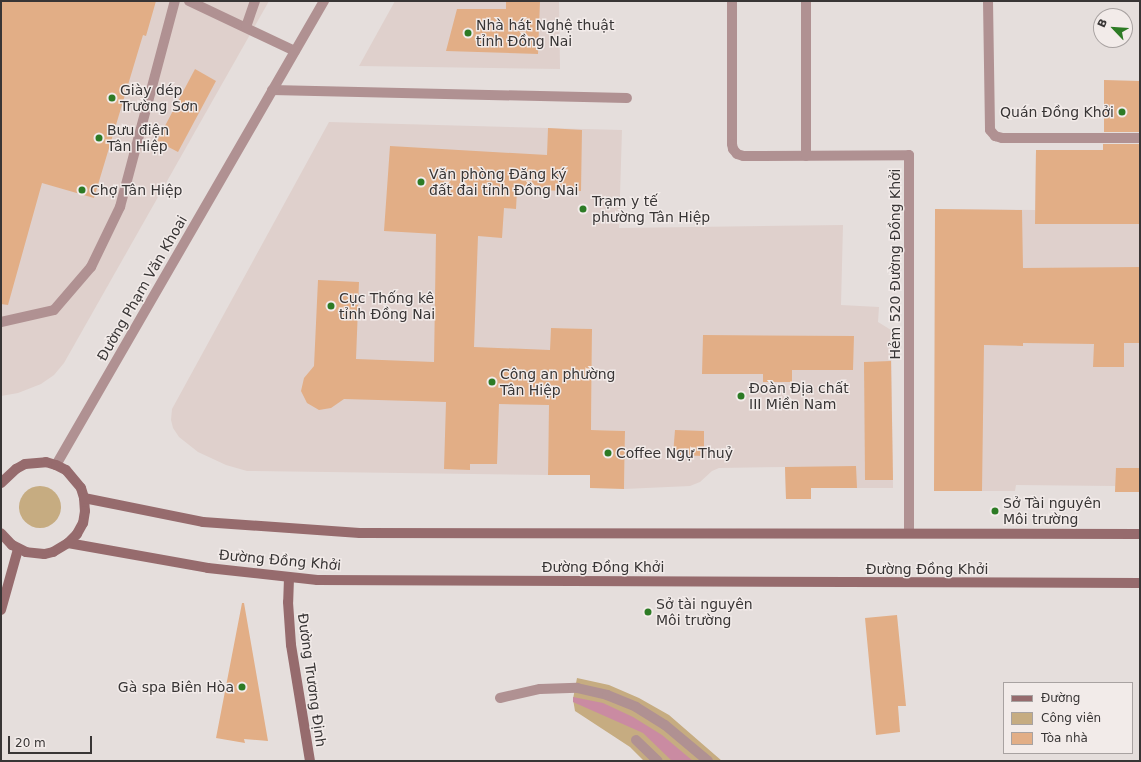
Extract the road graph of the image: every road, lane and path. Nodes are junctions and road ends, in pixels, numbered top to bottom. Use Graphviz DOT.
graph roads {
  1 [pos="175,1"];
  2 [pos="189,1"];
  3 [pos="255,1"];
  4 [pos="324,1"];
  5 [pos="732,1"];
  6 [pos="806,1"];
  7 [pos="988,1"];
  8 [pos="246,27"];
  9 [pos="295,51"];
  10 [pos="272,90"];
  11 [pos="627,98"];
  12 [pos="1140,138"];
  13 [pos="806,156"];
  14 [pos="1,322"];
  15 [pos="56,465"];
  16 [pos="4,474"];
  17 [pos="1,483"];
  18 [pos="84,498"];
  19 [pos="1,532"];
  20 [pos="909,533"];
  21 [pos="1140,534"];
  22 [pos="68,543"];
  23 [pos="18,549"];
  24 [pos="289,578"];
  25 [pos="1140,583"];
  26 [pos="1,610"];
  27 [pos="500,698"];
  28 [pos="636,740"];
  29 [pos="310,761"];
  30 [pos="658,761"];
  31 [pos="708,761"];
  1 -- 14 [label="street"];
  2 -- 8 [label="street"];
  3 -- 8 [label="street"];
  4 -- 9 [label="street, Đường Phạm Văn Khoai"];
  5 -- 13 [label="street, Hẻm 520 Đường Đồng Khởi"];
  6 -- 13 [label="street"];
  7 -- 12 [label="street"];
  8 -- 9 [label="street"];
  9 -- 10 [label="street, Đường Phạm Văn Khoai"];
  10 -- 11 [label="street"];
  10 -- 15 [label="street, Đường Phạm Văn Khoai"];
  13 -- 20 [label="street, Hẻm 520 Đường Đồng Khởi"];
  15 -- 16 [label="main road"];
  15 -- 18 [label="main road"];
  16 -- 17 [label="main road"];
  18 -- 20 [label="main road"];
  18 -- 22 [label="main road"];
  19 -- 23 [label="main road"];
  20 -- 21 [label="main road"];
  22 -- 23 [label="main road"];
  22 -- 24 [label="main road, Đường Đồng Khởi"];
  23 -- 26 [label="main road"];
  24 -- 25 [label="main road, Đường Đồng Khởi"];
  24 -- 29 [label="main road, Đường Trương Định"];
  27 -- 31 [label="street"];
  28 -- 30 [label="street"];
}
